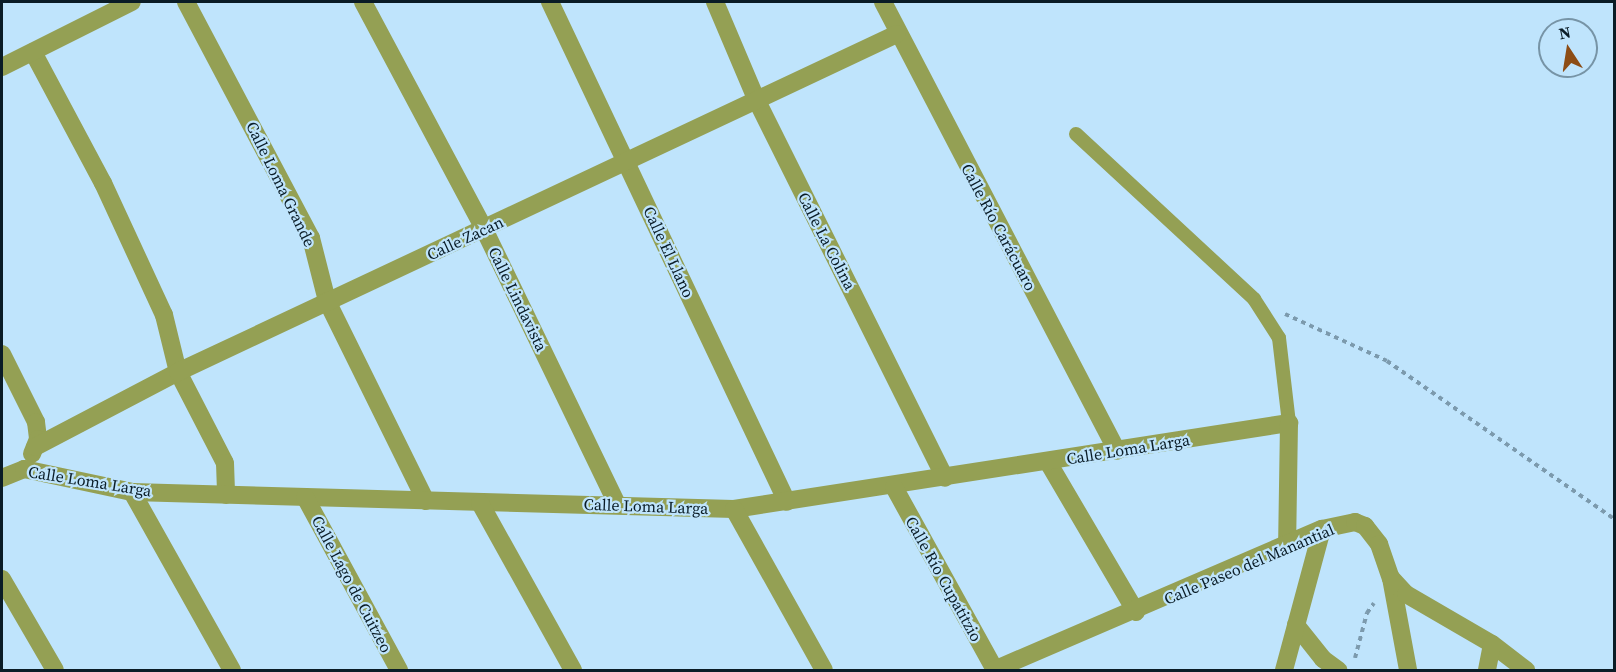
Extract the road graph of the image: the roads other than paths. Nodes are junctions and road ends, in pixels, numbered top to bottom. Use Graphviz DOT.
graph roads {
  1 [pos="132,2"];
  2 [pos="186,2"];
  3 [pos="363,2"];
  4 [pos="550,2"];
  5 [pos="715,2"];
  6 [pos="883,2"];
  7 [pos="897,34"];
  8 [pos="33,52"];
  9 [pos="2,67"];
  10 [pos="757,101"];
  11 [pos="1076,134"];
  12 [pos="627,163"];
  13 [pos="484,229"];
  14 [pos="327,301"];
  15 [pos="2,354"];
  16 [pos="178,372"];
  17 [pos="1289,423"];
  18 [pos="36,447"];
  19 [pos="1117,451"];
  20 [pos="1048,462"];
  21 [pos="24,469"];
  22 [pos="2,478"];
  23 [pos="945,478"];
  24 [pos="894,487"];
  25 [pos="132,492"];
  26 [pos="226,495"];
  27 [pos="305,497"];
  28 [pos="426,501"];
  29 [pos="787,502"];
  30 [pos="480,503"];
  31 [pos="617,504"];
  32 [pos="734,509"];
  33 [pos="1322,529"];
  34 [pos="1287,545"];
  35 [pos="1391,578"];
  36 [pos="2,579"];
  37 [pos="1136,612"];
  38 [pos="1296,625"];
  39 [pos="1492,644"];
  40 [pos="55,670"];
  41 [pos="232,670"];
  42 [pos="399,670"];
  43 [pos="573,670"];
  44 [pos="824,670"];
  45 [pos="994,670"];
  46 [pos="1284,670"];
  47 [pos="1338,670"];
  48 [pos="1408,670"];
  49 [pos="1486,670"];
  50 [pos="1526,670"];
  1 -- 8 [label="street"];
  2 -- 14 [label="street, Calle Loma Grande"];
  3 -- 13 [label="street, Calle Lindavista"];
  4 -- 12 [label="street, Calle El Llano"];
  5 -- 10 [label="street, Calle La Colina"];
  6 -- 7 [label="street, Calle Río Carácuaro"];
  7 -- 10 [label="street, Calle Zacan"];
  7 -- 19 [label="street, Calle Río Carácuaro"];
  8 -- 9 [label="street"];
  8 -- 16 [label="street"];
  10 -- 12 [label="street, Calle Zacan"];
  10 -- 23 [label="street, Calle La Colina"];
  11 -- 17 [label="lane"];
  12 -- 13 [label="street, Calle Zacan"];
  12 -- 29 [label="street, Calle El Llano"];
  13 -- 14 [label="street, Calle Zacan"];
  13 -- 31 [label="street, Calle Lindavista"];
  14 -- 16 [label="street, Calle Zacan"];
  14 -- 28 [label="street, Calle Loma Grande"];
  15 -- 18 [label="street"];
  16 -- 18 [label="street, Calle Zacan"];
  16 -- 26 [label="street"];
  17 -- 19 [label="street, Calle Loma Larga"];
  17 -- 34 [label="street"];
  18 -- 21 [label="street"];
  19 -- 20 [label="street, Calle Loma Larga"];
  20 -- 23 [label="street, Calle Loma Larga"];
  20 -- 37 [label="street"];
  21 -- 22 [label="street, Calle Loma Larga"];
  21 -- 25 [label="street, Calle Loma Larga"];
  23 -- 24 [label="street, Calle Loma Larga"];
  24 -- 29 [label="street, Calle Loma Larga"];
  24 -- 45 [label="street, Calle Río Cupatitzio"];
  25 -- 26 [label="street, Calle Loma Larga"];
  25 -- 41 [label="street"];
  26 -- 27 [label="street, Calle Loma Larga"];
  27 -- 28 [label="street, Calle Loma Larga"];
  27 -- 42 [label="street, Calle Lago de Cuitzeo"];
  28 -- 30 [label="street, Calle Loma Larga"];
  29 -- 32 [label="street, Calle Loma Larga"];
  30 -- 31 [label="street, Calle Loma Larga"];
  30 -- 43 [label="street"];
  31 -- 32 [label="street, Calle Loma Larga"];
  32 -- 44 [label="street"];
  33 -- 34 [label="street, Calle Paseo del Manantial"];
  33 -- 35 [label="street, Calle Paseo del Manantial"];
  33 -- 38 [label="street"];
  34 -- 37 [label="street, Calle Paseo del Manantial"];
  35 -- 39 [label="street, Calle Paseo del Manantial"];
  35 -- 48 [label="street"];
  36 -- 40 [label="street"];
  37 -- 45 [label="street, Calle Paseo del Manantial"];
  38 -- 46 [label="street"];
  38 -- 47 [label="street"];
  39 -- 49 [label="street"];
  39 -- 50 [label="street, Calle Paseo del Manantial"];
}
